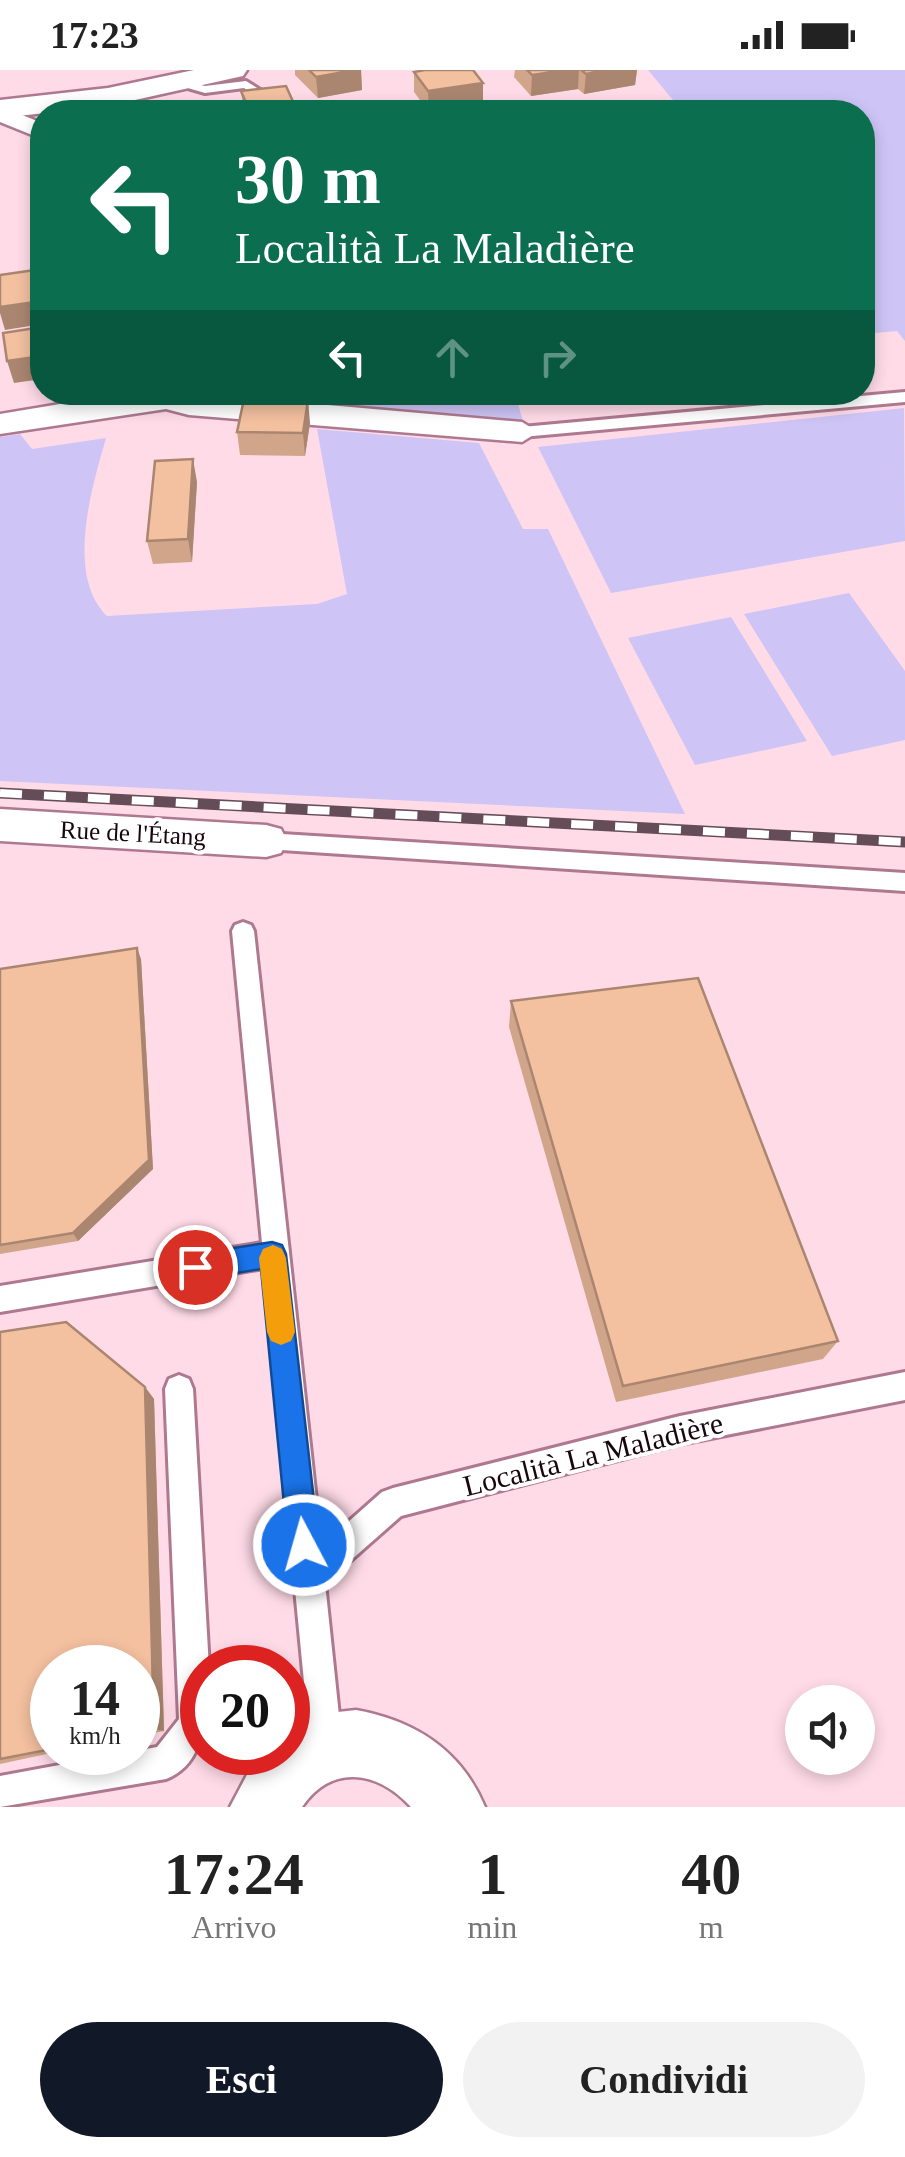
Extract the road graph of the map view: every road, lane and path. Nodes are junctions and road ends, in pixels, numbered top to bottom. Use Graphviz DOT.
graph roads {
  1 [pos="233,70"];
  2 [pos="185,84"];
  3 [pos="75,100"];
  4 [pos="268,100"];
  5 [pos="30,107"];
  6 [pos="0,111"];
  7 [pos="30,126"];
  8 [pos="905,397"];
  9 [pos="875,400"];
  10 [pos="106,405"];
  11 [pos="187,405"];
  12 [pos="817,405"];
  13 [pos="0,424"];
  14 [pos="522,432"];
  15 [pos="0,825"];
  16 [pos="266,841"];
  17 [pos="905,882"];
  18 [pos="243,932"];
  19 [pos="272,1254"];
  20 [pos="0,1298"];
  21 [pos="905,1386"];
  22 [pos="178,1389"];
  23 [pos="307,1578"];
  24 [pos="326,1748"];
  25 [pos="0,1793"];
  26 [pos="264,1807"];
  27 [pos="451,1807"];
  1 -- 2 [label="street"];
  2 -- 3 [label="street"];
  2 -- 4 [label="lane"];
  5 -- 6 [label="street"];
  6 -- 7 [label="street"];
  8 -- 9 [label="lane"];
  10 -- 13 [label="street"];
  11 -- 14 [label="street"];
  12 -- 14 [label="lane"];
  15 -- 16 [label="street, Rue de l'Étang"];
  16 -- 17 [label="lane"];
  18 -- 19 [label="lane"];
  19 -- 20 [label="lane"];
  19 -- 23 [label="lane"];
  21 -- 23 [label="lane, Località La Maladière"];
  22 -- 25 [label="lane"];
  23 -- 24 [label="lane"];
  24 -- 26 [label="street"];
  24 -- 27 [label="street"];
}
